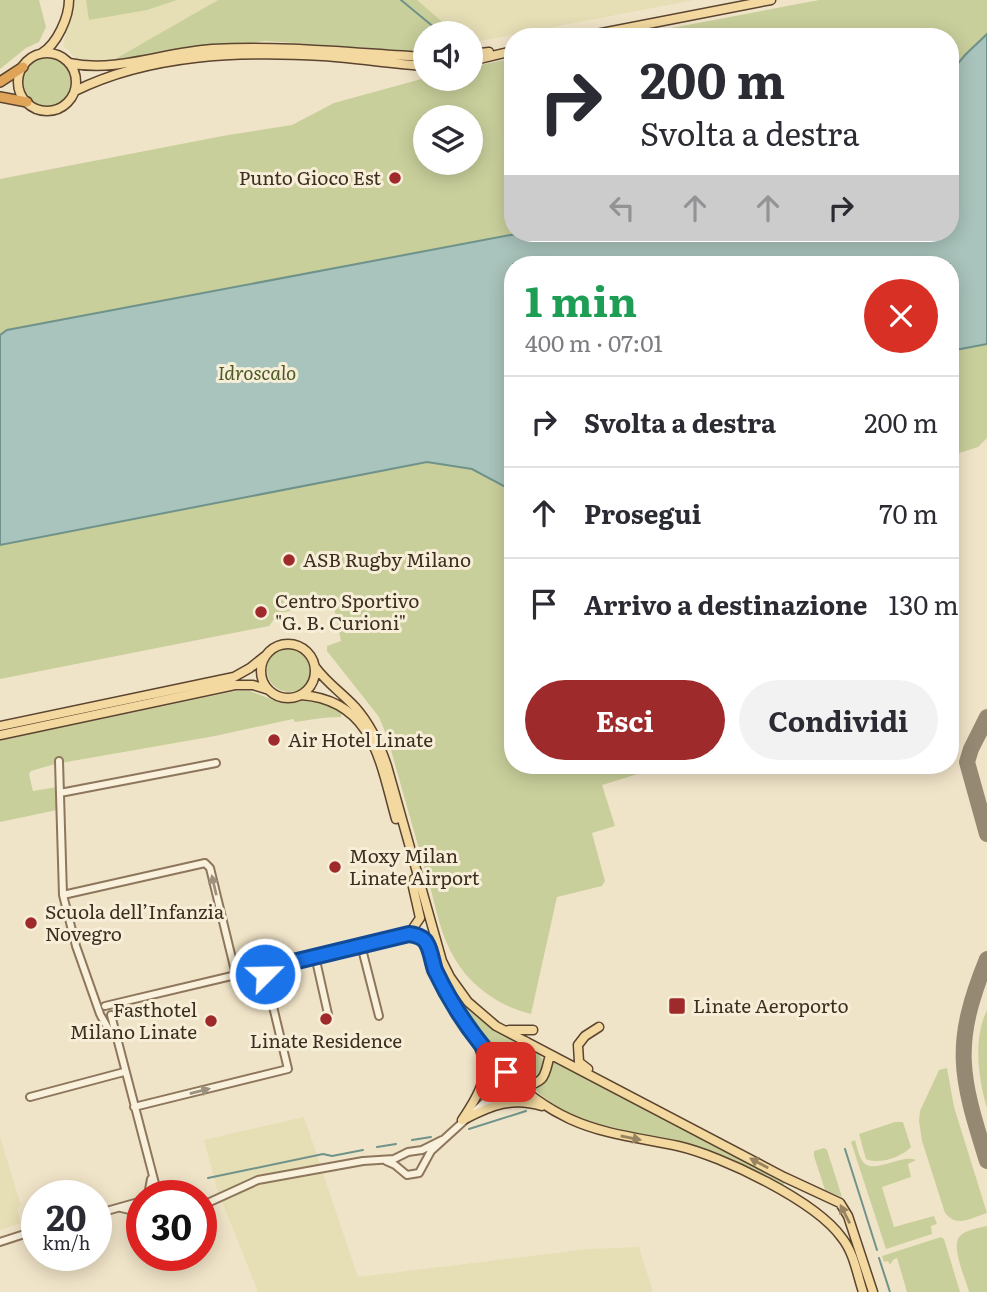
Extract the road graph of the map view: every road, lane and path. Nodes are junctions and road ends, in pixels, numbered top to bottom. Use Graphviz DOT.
graph roads {
  1 [pos="69,0"];
  2 [pos="771,0"];
  3 [pos="61,27"];
  4 [pos="628,28"];
  5 [pos="504,51"];
  6 [pos="504,52"];
  7 [pos="483,53"];
  8 [pos="36,55"];
  9 [pos="413,56"];
  10 [pos="483,58"];
  11 [pos="67,61"];
  12 [pos="413,65"];
  13 [pos="23,67"];
  14 [pos="0,82"];
  15 [pos="75,91"];
  16 [pos="0,97"];
  17 [pos="27,102"];
  18 [pos="265,656"];
  19 [pos="316,668"];
  20 [pos="269,690"];
  21 [pos="301,695"];
  22 [pos="0,726"];
  23 [pos="0,735"];
  24 [pos="59,761"];
  25 [pos="216,763"];
  26 [pos="60,793"];
  27 [pos="414,879"];
  28 [pos="63,895"];
  29 [pos="409,934"];
  30 [pos="361,945"];
  31 [pos="315,956"];
  32 [pos="264,969"];
  33 [pos="236,975"];
  34 [pos="443,983"];
  35 [pos="90,987"];
  36 [pos="124,1001"];
  37 [pos="104,1006"];
  38 [pos="328,1014"];
  39 [pos="100,1015"];
  40 [pos="111,1015"];
  41 [pos="379,1016"];
  42 [pos="464,1020"];
  43 [pos="496,1026"];
  44 [pos="599,1027"];
  45 [pos="533,1030"];
  46 [pos="527,1042"];
  47 [pos="117,1045"];
  48 [pos="550,1055"];
  49 [pos="124,1072"];
  50 [pos="506,1072"];
  51 [pos="607,1082"];
  52 [pos="523,1087"];
  53 [pos="30,1097"];
  54 [pos="134,1107"];
  55 [pos="551,1109"];
  56 [pos="462,1120"];
  57 [pos="442,1140"];
  58 [pos="415,1152"];
  59 [pos="402,1156"];
  60 [pos="380,1160"];
  61 [pos="423,1164"];
  62 [pos="400,1169"];
  63 [pos="150,1170"];
  64 [pos="784,1177"];
  65 [pos="149,1180"];
  66 [pos="153,1180"];
  67 [pos="776,1188"];
  68 [pos="217,1200"];
  69 [pos="126,1206"];
  70 [pos="112,1209"];
  71 [pos="126,1209"];
  72 [pos="21,1235"];
  73 [pos="0,1242"];
  74 [pos="863,1292"];
  75 [pos="873,1292"];
  1 -- 3 [label="main road"];
  2 -- 4 [label="main road"];
  3 -- 8 [label="main road"];
  3 -- 11 [label="main road"];
  5 -- 7 [label="main road"];
  6 -- 10 [label="main road"];
  8 -- 11 [label="main road"];
  8 -- 13 [label="main road"];
  9 -- 11 [label="main road"];
  11 -- 15 [label="main road"];
  12 -- 15 [label="main road"];
  13 -- 14 [label="highway"];
  13 -- 17 [label="main road"];
  15 -- 17 [label="main road"];
  16 -- 17 [label="highway"];
  18 -- 19 [label="main road"];
  18 -- 20 [label="main road"];
  18 -- 22 [label="main road"];
  19 -- 21 [label="main road"];
  19 -- 43 [label="main road"];
  20 -- 21 [label="main road"];
  20 -- 23 [label="main road"];
  21 -- 27 [label="main road"];
  24 -- 26 [label="street"];
  25 -- 26 [label="street"];
  26 -- 28 [label="street"];
  27 -- 29 [label="main road"];
  27 -- 34 [label="main road"];
  33 -- 28 [label="street, one-way"];
  28 -- 35 [label="street"];
  29 -- 30 [label="street"];
  29 -- 34 [label="main road"];
  30 -- 31 [label="street"];
  30 -- 41 [label="street"];
  31 -- 32 [label="street"];
  31 -- 38 [label="street"];
  32 -- 33 [label="street"];
  54 -- 32 [label="street, one-way"];
  33 -- 36 [label="street"];
  34 -- 42 [label="main road"];
  35 -- 37 [label="street"];
  35 -- 39 [label="street"];
  36 -- 37 [label="street"];
  36 -- 40 [label="street"];
  37 -- 39 [label="street"];
  37 -- 40 [label="street"];
  39 -- 40 [label="street"];
  39 -- 47 [label="street"];
  40 -- 47 [label="street"];
  42 -- 50 [label="main road"];
  42 -- 56 [label="main road"];
  43 -- 45 [label="main road"];
  43 -- 46 [label="main road"];
  44 -- 51 [label="main road"];
  46 -- 48 [label="main road"];
  46 -- 50 [label="main road"];
  47 -- 49 [label="street"];
  48 -- 51 [label="main road"];
  48 -- 52 [label="main road"];
  49 -- 53 [label="street"];
  49 -- 54 [label="street"];
  50 -- 52 [label="main road"];
  50 -- 56 [label="street"];
  64 -- 51 [label="main road, one-way"];
  52 -- 55 [label="main road"];
  52 -- 56 [label="street"];
  54 -- 63 [label="street"];
  55 -- 56 [label="main road"];
  55 -- 67 [label="main road, one-way"];
  56 -- 57 [label="street"];
  57 -- 58 [label="street"];
  57 -- 61 [label="street"];
  58 -- 59 [label="street"];
  58 -- 61 [label="street"];
  59 -- 60 [label="street"];
  59 -- 62 [label="street"];
  60 -- 62 [label="street"];
  60 -- 68 [label="street"];
  61 -- 62 [label="street"];
  63 -- 65 [label="street"];
  63 -- 66 [label="street"];
  64 -- 67 [label="main road"];
  75 -- 64 [label="main road, one-way"];
  67 -- 74 [label="main road"];
  69 -- 70 [label="street"];
  70 -- 71 [label="street"];
  72 -- 73 [label="street"];
}
